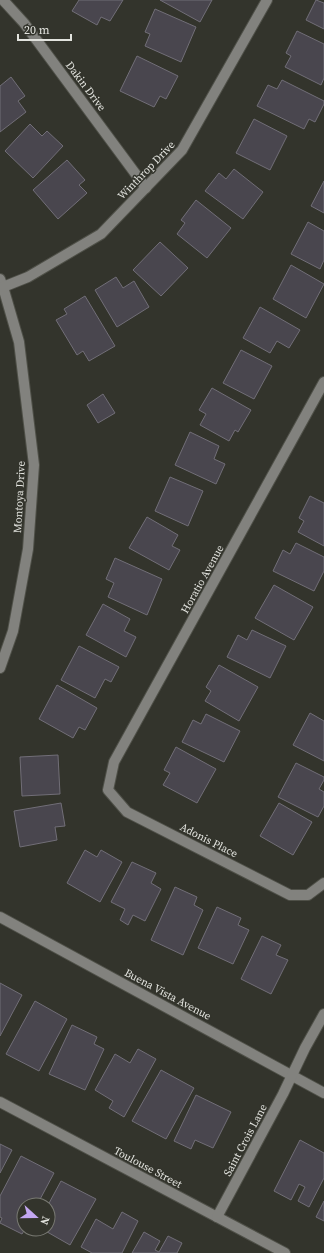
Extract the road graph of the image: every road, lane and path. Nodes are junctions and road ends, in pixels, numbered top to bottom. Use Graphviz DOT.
graph roads {
  1 [pos="3,0"];
  2 [pos="267,0"];
  3 [pos="146,188"];
  4 [pos="2,283"];
  5 [pos="324,382"];
  6 [pos="0,668"];
  7 [pos="108,790"];
  8 [pos="324,883"];
  9 [pos="0,917"];
  10 [pos="324,1014"];
  11 [pos="293,1075"];
  12 [pos="324,1093"];
  13 [pos="0,1102"];
  14 [pos="217,1217"];
  15 [pos="285,1253"];
  1 -- 3 [label="street, Dakin Drive"];
  2 -- 3 [label="street, Winthrop Drive"];
  3 -- 4 [label="street, Winthrop Drive"];
  4 -- 6 [label="street, Montoya Drive"];
  5 -- 7 [label="street, Horatio Avenue"];
  7 -- 8 [label="street, Adonis Place"];
  9 -- 11 [label="street, Buena Vista Avenue"];
  10 -- 11 [label="street, Saint Crois Lane"];
  11 -- 12 [label="street, Buena Vista Avenue"];
  11 -- 14 [label="street, Saint Crois Lane"];
  13 -- 14 [label="street, Toulouse Street"];
  14 -- 15 [label="street, Toulouse Street"];
}
